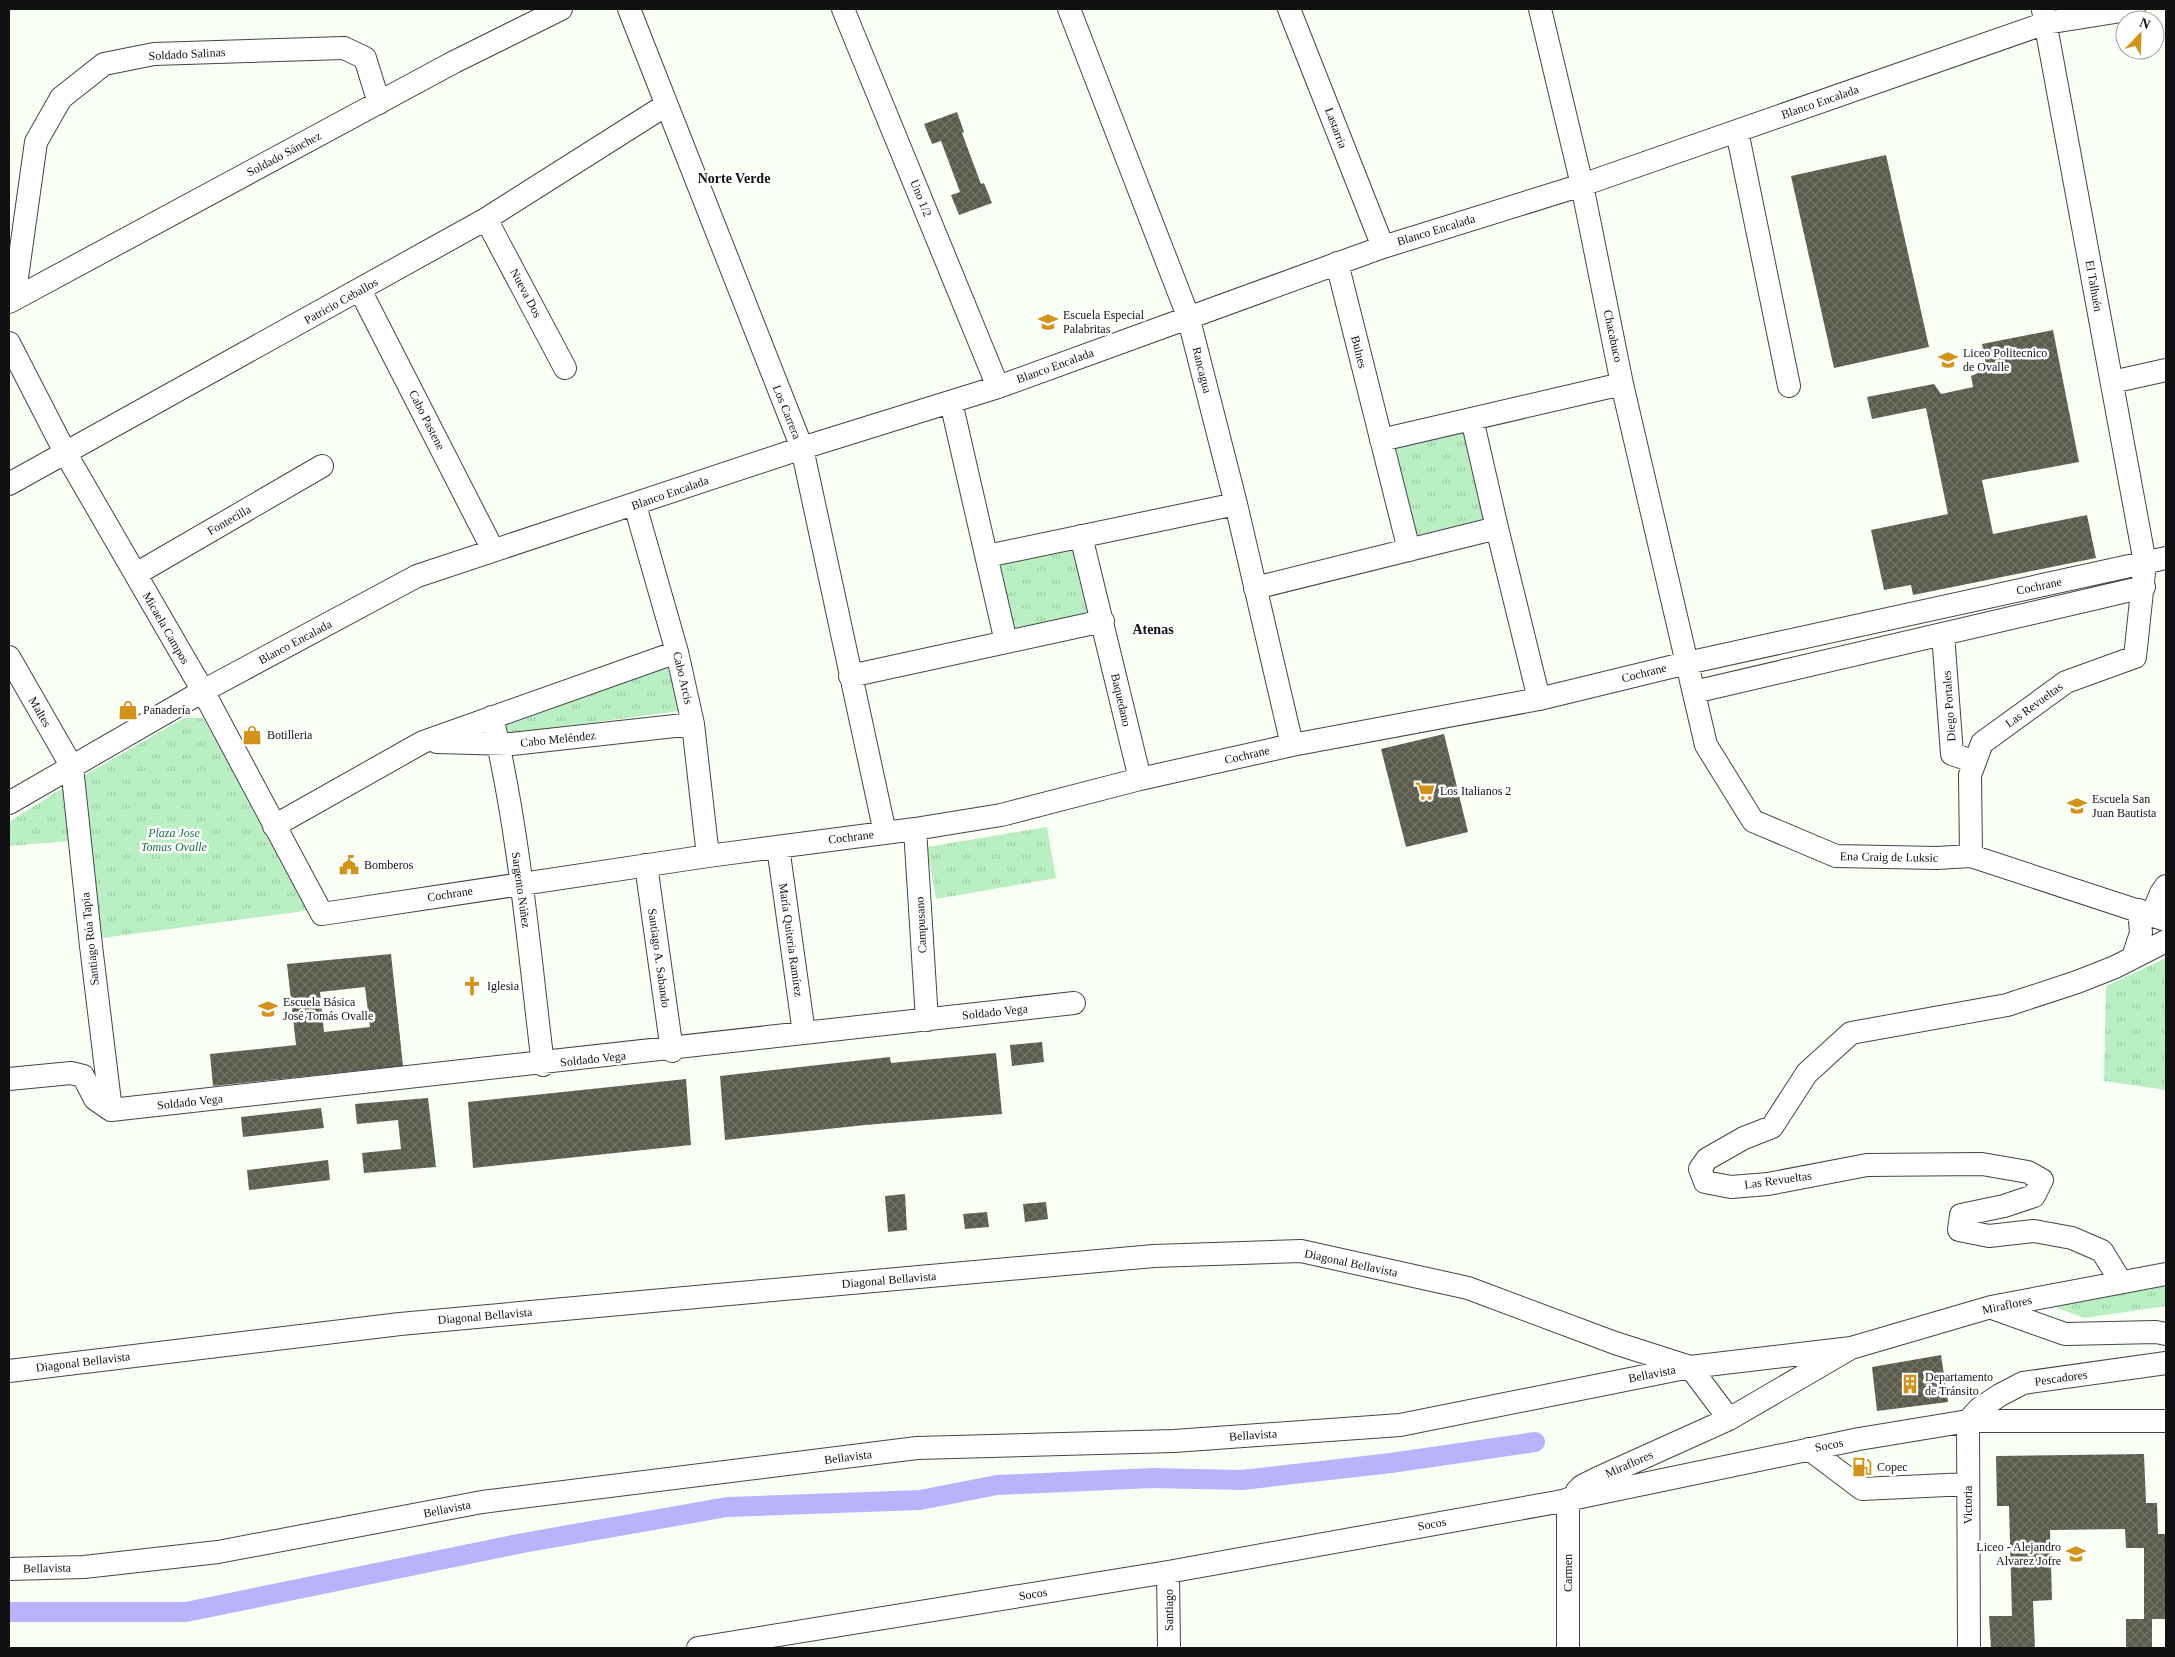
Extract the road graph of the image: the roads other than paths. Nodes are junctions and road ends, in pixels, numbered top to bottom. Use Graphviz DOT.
graph roads {
  1 [pos="561,9"];
  2 [pos="629,9"];
  3 [pos="843,9"];
  4 [pos="1069,9"];
  5 [pos="1290,9"];
  6 [pos="1540,9"];
  7 [pos="2134,9"];
  8 [pos="2045,16"];
  9 [pos="379,103"];
  10 [pos="666,105"];
  11 [pos="1737,131"];
  12 [pos="1582,185"];
  13 [pos="486,219"];
  14 [pos="1383,247"];
  15 [pos="1337,263"];
  16 [pos="360,290"];
  17 [pos="11,300"];
  18 [pos="1188,316"];
  19 [pos="9,343"];
  20 [pos="565,368"];
  21 [pos="2166,370"];
  22 [pos="2112,382"];
  23 [pos="1622,384"];
  24 [pos="1789,386"];
  25 [pos="998,387"];
  26 [pos="951,402"];
  27 [pos="1472,419"];
  28 [pos="1381,440"];
  29 [pos="802,448"];
  30 [pos="66,454"];
  31 [pos="322,466"];
  32 [pos="9,484"];
  33 [pos="1236,504"];
  34 [pos="635,505"];
  35 [pos="1497,528"];
  36 [pos="1081,536"];
  37 [pos="493,550"];
  38 [pos="1409,550"];
  39 [pos="987,556"];
  40 [pos="2156,560"];
  41 [pos="136,574"];
  42 [pos="2144,587"];
  43 [pos="1256,588"];
  44 [pos="1102,621"];
  45 [pos="1944,634"];
  46 [pos="1006,642"];
  47 [pos="677,652"];
  48 [pos="9,657"];
  49 [pos="1687,663"];
  50 [pos="850,676"];
  51 [pos="202,691"];
  52 [pos="1694,692"];
  53 [pos="1539,699"];
  54 [pos="492,716"];
  55 [pos="693,724"];
  56 [pos="423,742"];
  57 [pos="498,743"];
  58 [pos="1292,745"];
  59 [pos="1975,762"];
  60 [pos="72,767"];
  61 [pos="1140,779"];
  62 [pos="9,803"];
  63 [pos="274,826"];
  64 [pos="915,829"];
  65 [pos="885,833"];
  66 [pos="778,847"];
  67 [pos="708,856"];
  68 [pos="1970,856"];
  69 [pos="646,865"];
  70 [pos="521,883"];
  71 [pos="2166,886"];
  72 [pos="322,914"];
  73 [pos="2152,915"];
  74 [pos="2166,941"];
  75 [pos="2133,957"];
  76 [pos="1074,1003"];
  77 [pos="927,1020"];
  78 [pos="804,1033"];
  79 [pos="672,1051"];
  80 [pos="543,1065"];
  81 [pos="9,1079"];
  82 [pos="111,1110"];
  83 [pos="2166,1274"];
  84 [pos="2121,1282"];
  85 [pos="1991,1307"];
  86 [pos="2166,1334"];
  87 [pos="1851,1348"];
  88 [pos="2166,1363"];
  89 [pos="1690,1367"];
  90 [pos="9,1371"];
  91 [pos="1729,1419"];
  92 [pos="1968,1421"];
  93 [pos="2166,1421"];
  94 [pos="1809,1449"];
  95 [pos="1968,1484"];
  96 [pos="1568,1499"];
  97 [pos="9,1569"];
  98 [pos="1168,1572"];
  99 [pos="765,1643"];
  100 [pos="698,1648"];
  101 [pos="1169,1648"];
  102 [pos="1568,1648"];
  103 [pos="1969,1648"];
  1 -- 9 [label="street, Soldado Sánchez"];
  2 -- 10 [label="street, Los Carrera"];
  3 -- 25 [label="street, Uno 1/2"];
  4 -- 18 [label="street, Rancagua"];
  5 -- 14 [label="street, Lastarria"];
  6 -- 12 [label="street, Chacabuco"];
  7 -- 8 [label="street, Blanco Encalada"];
  8 -- 11 [label="street, Blanco Encalada"];
  8 -- 22 [label="street, El Talhuén"];
  9 -- 17 [label="street, Soldado Sánchez"];
  9 -- 17 [label="street, Soldado Salinas"];
  10 -- 13 [label="street, Patricio Ceballos"];
  10 -- 29 [label="street, Los Carrera"];
  11 -- 12 [label="street, Blanco Encalada"];
  11 -- 24 [label="street"];
  12 -- 14 [label="street, Blanco Encalada"];
  12 -- 23 [label="street, Chacabuco"];
  13 -- 16 [label="street, Patricio Ceballos"];
  13 -- 20 [label="street, Nueva Dos"];
  14 -- 15 [label="street, Blanco Encalada"];
  15 -- 18 [label="street, Blanco Encalada"];
  15 -- 28 [label="street, Bulnes"];
  16 -- 30 [label="street, Patricio Ceballos"];
  16 -- 37 [label="street, Cabo Pastene"];
  18 -- 25 [label="street, Blanco Encalada"];
  18 -- 33 [label="street, Rancagua"];
  19 -- 30 [label="street, Micaela Campos"];
  21 -- 22 [label="street"];
  22 -- 40 [label="street, El Talhuén"];
  23 -- 27 [label="street"];
  23 -- 49 [label="street, Chacabuco"];
  25 -- 26 [label="street, Blanco Encalada"];
  26 -- 29 [label="street, Blanco Encalada"];
  26 -- 39 [label="street"];
  27 -- 28 [label="street"];
  27 -- 35 [label="street"];
  28 -- 38 [label="street, Bulnes"];
  29 -- 34 [label="street, Blanco Encalada"];
  29 -- 50 [label="street, Los Carrera"];
  30 -- 32 [label="street, Patricio Ceballos"];
  30 -- 41 [label="street, Micaela Campos"];
  31 -- 41 [label="street, Fontecilla"];
  33 -- 36 [label="street"];
  33 -- 43 [label="street, Rancagua"];
  34 -- 37 [label="street, Blanco Encalada"];
  34 -- 47 [label="street, Cabo Arcis"];
  35 -- 38 [label="street"];
  35 -- 53 [label="street"];
  36 -- 39 [label="street"];
  36 -- 44 [label="street, Baquedano"];
  37 -- 51 [label="street, Blanco Encalada"];
  38 -- 43 [label="street"];
  39 -- 46 [label="street"];
  40 -- 42 [label="street, Las Revueltas"];
  40 -- 49 [label="street, Cochrane"];
  41 -- 51 [label="street, Micaela Campos"];
  42 -- 45 [label="street, Cochrane"];
  42 -- 59 [label="street, Las Revueltas"];
  43 -- 58 [label="street, Rancagua"];
  44 -- 46 [label="street"];
  44 -- 61 [label="street, Baquedano"];
  45 -- 52 [label="street, Cochrane"];
  45 -- 59 [label="street, Diego Portales"];
  46 -- 50 [label="street"];
  47 -- 54 [label="street"];
  47 -- 55 [label="street, Cabo Arcis"];
  48 -- 60 [label="street, Maltes"];
  49 -- 52 [label="street, Ena Craig de Luksic"];
  49 -- 53 [label="street, Cochrane"];
  50 -- 65 [label="street, Los Carrera"];
  51 -- 60 [label="street, Blanco Encalada"];
  51 -- 63 [label="street, Micaela Campos"];
  52 -- 68 [label="street, Ena Craig de Luksic"];
  53 -- 58 [label="street, Cochrane"];
  54 -- 56 [label="street"];
  54 -- 57 [label="street, Sargento Núñez"];
  55 -- 57 [label="street, Cabo Meléndez"];
  55 -- 67 [label="street, Cabo Arcis"];
  56 -- 57 [label="street, Cabo Meléndez"];
  56 -- 63 [label="street"];
  57 -- 70 [label="street, Sargento Núñez"];
  58 -- 61 [label="street, Cochrane"];
  59 -- 68 [label="street, Las Revueltas"];
  60 -- 62 [label="street, Blanco Encalada"];
  60 -- 82 [label="street, Santiago Rúa Tapia"];
  61 -- 64 [label="street, Cochrane"];
  63 -- 72 [label="street, Micaela Campos"];
  64 -- 65 [label="street, Cochrane"];
  64 -- 77 [label="street, Campusano"];
  65 -- 66 [label="street, Cochrane"];
  66 -- 67 [label="street, Cochrane"];
  66 -- 78 [label="street, María Quiteria Ramírez"];
  67 -- 69 [label="street, Cochrane"];
  68 -- 73 [label="street, Ena Craig de Luksic"];
  69 -- 70 [label="street, Cochrane"];
  69 -- 79 [label="street, Santiago A. Sabando"];
  70 -- 72 [label="street, Cochrane"];
  70 -- 80 [label="street, Sargento Núñez"];
  71 -- 73 [label="street"];
  73 -- 75 [label="street"];
  74 -- 75 [label="street, Las Revueltas"];
  75 -- 84 [label="street, Las Revueltas"];
  76 -- 77 [label="street, Soldado Vega"];
  77 -- 78 [label="street, Soldado Vega"];
  78 -- 79 [label="street, Soldado Vega"];
  79 -- 80 [label="street, Soldado Vega"];
  80 -- 82 [label="street, Soldado Vega"];
  81 -- 82 [label="street"];
  83 -- 84 [label="street, Miraflores"];
  84 -- 85 [label="street, Miraflores"];
  85 -- 86 [label="street"];
  85 -- 87 [label="street, Miraflores"];
  87 -- 89 [label="street, Miraflores"];
  87 -- 91 [label="street, Miraflores"];
  88 -- 92 [label="street, Pescadores"];
  89 -- 90 [label="street, Diagonal Bellavista"];
  89 -- 91 [label="street"];
  89 -- 97 [label="street, Bellavista"];
  91 -- 96 [label="street, Miraflores"];
  92 -- 93 [label="street, Socos"];
  92 -- 94 [label="street, Socos"];
  92 -- 95 [label="street, Victoria"];
  94 -- 95 [label="street"];
  94 -- 96 [label="street, Socos"];
  95 -- 103 [label="street, Victoria"];
  96 -- 98 [label="street, Socos"];
  96 -- 102 [label="street, Carmen"];
  98 -- 99 [label="street, Socos"];
  98 -- 101 [label="street, Santiago"];
  99 -- 100 [label="street, Socos"];
}
